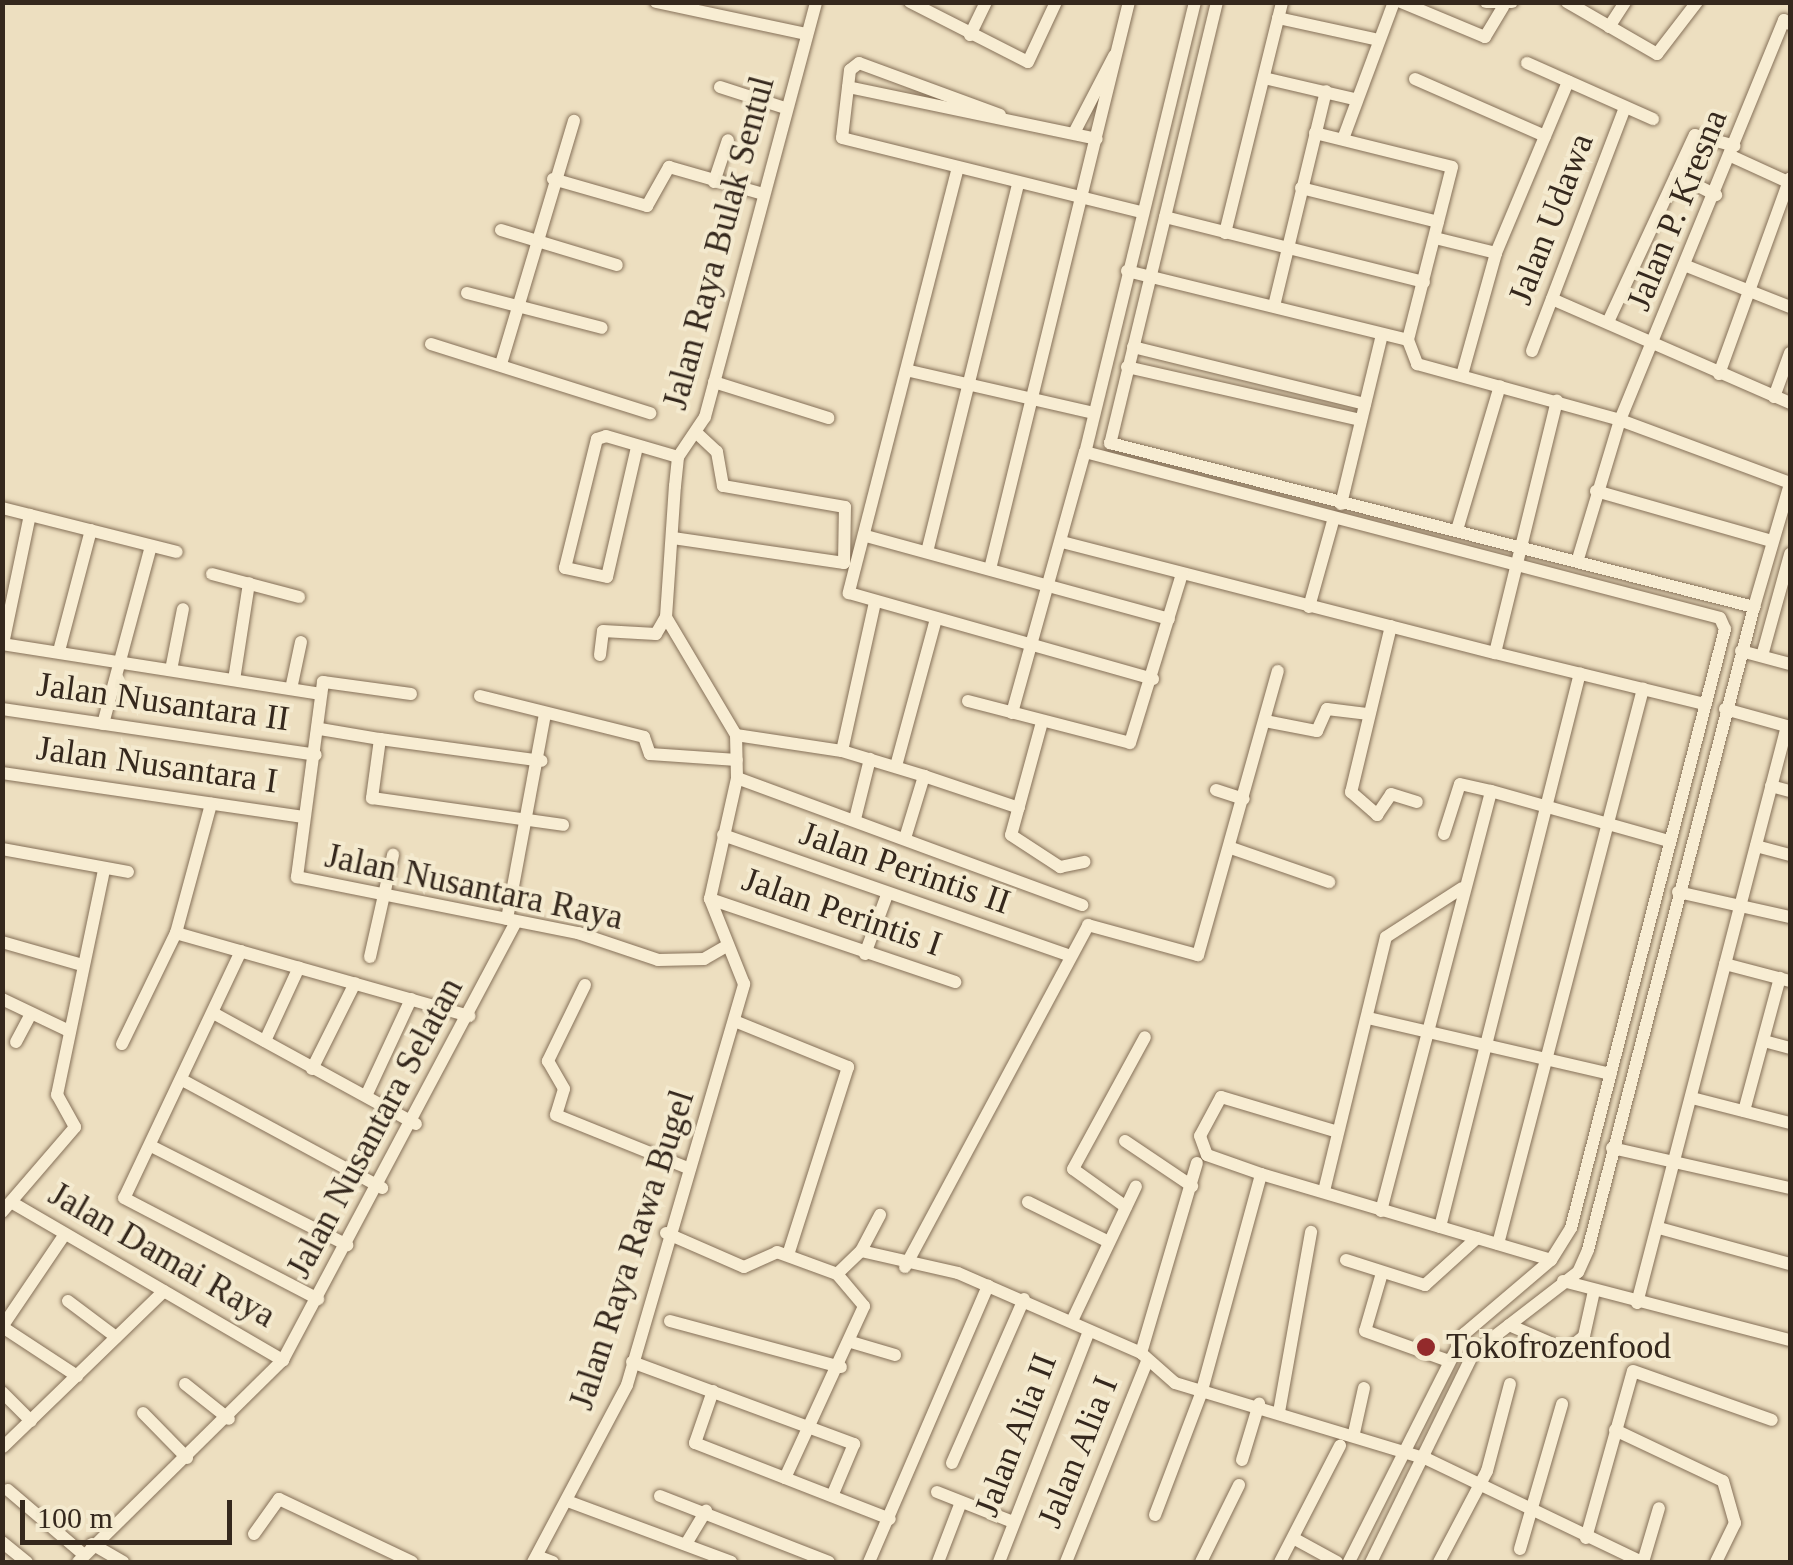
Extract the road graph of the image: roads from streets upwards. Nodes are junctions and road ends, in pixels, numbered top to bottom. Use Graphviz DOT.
graph roads {
  1 [pos="656,2"];
  2 [pos="816,2"];
  3 [pos="986,2"];
  4 [pos="1056,2"];
  5 [pos="1129,2"];
  6 [pos="1195,2"];
  7 [pos="1217,2"];
  8 [pos="1282,2"];
  9 [pos="1398,2"];
  10 [pos="1486,2"];
  11 [pos="1567,2"];
  12 [pos="1625,2"];
  13 [pos="1697,2"];
  14 [pos="915,4"];
  15 [pos="1508,5"];
  16 [pos="1278,18"];
  17 [pos="1787,22"];
  18 [pos="1609,27"];
  19 [pos="806,34"];
  20 [pos="970,36"];
  21 [pos="1374,39"];
  22 [pos="1115,55"];
  23 [pos="1527,63"];
  24 [pos="1264,78"];
  25 [pos="1415,80"];
  26 [pos="1568,82"];
  27 [pos="848,87"];
  28 [pos="720,88"];
  29 [pos="1326,91"];
  30 [pos="1354,99"];
  31 [pos="785,108"];
  32 [pos="1625,108"];
  33 [pos="1000,115"];
  34 [pos="1653,119"];
  35 [pos="574,121"];
  36 [pos="1074,132"];
  37 [pos="1316,132"];
  38 [pos="1546,136"];
  39 [pos="1097,138"];
  40 [pos="728,140"];
  41 [pos="1343,140"];
  42 [pos="1733,151"];
  43 [pos="957,171"];
  44 [pos="1676,175"];
  45 [pos="553,178"];
  46 [pos="1790,181"];
  47 [pos="714,182"];
  48 [pos="1018,185"];
  49 [pos="1301,188"];
  50 [pos="763,194"];
  51 [pos="1716,194"];
  52 [pos="1083,198"];
  53 [pos="1142,212"];
  54 [pos="1166,217"];
  55 [pos="1438,222"];
  56 [pos="501,230"];
  57 [pos="1225,233"];
  58 [pos="1435,238"];
  59 [pos="535,242"];
  60 [pos="1286,249"];
  61 [pos="1496,253"];
  62 [pos="618,265"];
  63 [pos="1689,267"];
  64 [pos="1127,271"];
  65 [pos="1149,277"];
  66 [pos="1424,282"];
  67 [pos="1749,292"];
  68 [pos="466,293"];
  69 [pos="1552,299"];
  70 [pos="516,306"];
  71 [pos="1274,306"];
  72 [pos="1790,307"];
  73 [pos="1608,322"];
  74 [pos="602,328"];
  75 [pos="1382,335"];
  76 [pos="1408,340"];
  77 [pos="431,344"];
  78 [pos="1656,346"];
  79 [pos="1133,347"];
  80 [pos="1532,350"];
  81 [pos="1790,352"];
  82 [pos="501,364"];
  83 [pos="1127,367"];
  84 [pos="910,370"];
  85 [pos="1718,374"];
  86 [pos="1462,375"];
  87 [pos="714,382"];
  88 [pos="969,384"];
  89 [pos="1500,386"];
  90 [pos="1774,397"];
  91 [pos="1032,398"];
  92 [pos="1557,400"];
  93 [pos="1790,403"];
  94 [pos="1365,404"];
  95 [pos="650,414"];
  96 [pos="1093,414"];
  97 [pos="828,418"];
  98 [pos="1361,420"];
  99 [pos="1620,420"];
  100 [pos="699,435"];
  101 [pos="638,447"];
  102 [pos="1085,452"];
  103 [pos="678,456"];
  104 [pos="1790,484"];
  105 [pos="1596,491"];
  106 [pos="1341,504"];
  107 [pos="2,508"];
  108 [pos="30,515"];
  109 [pos="1333,521"];
  110 [pos="91,530"];
  111 [pos="1456,530"];
  112 [pos="866,536"];
  113 [pos="673,538"];
  114 [pos="1772,541"];
  115 [pos="1062,542"];
  116 [pos="1522,544"];
  117 [pos="151,546"];
  118 [pos="178,552"];
  119 [pos="927,552"];
  120 [pos="1790,554"];
  121 [pos="1578,559"];
  122 [pos="1518,566"];
  123 [pos="990,569"];
  124 [pos="212,574"];
  125 [pos="1182,574"];
  126 [pos="249,583"];
  127 [pos="1050,585"];
  128 [pos="299,597"];
  129 [pos="874,602"];
  130 [pos="1310,607"];
  131 [pos="1754,608"];
  132 [pos="183,609"];
  133 [pos="666,617"];
  134 [pos="936,619"];
  135 [pos="1169,619"];
  136 [pos="1391,626"];
  137 [pos="301,642"];
  138 [pos="3,644"];
  139 [pos="1033,644"];
  140 [pos="59,651"];
  141 [pos="1741,651"];
  142 [pos="1495,653"];
  143 [pos="600,655"];
  144 [pos="1762,656"];
  145 [pos="116,661"];
  146 [pos="1790,664"];
  147 [pos="171,670"];
  148 [pos="1278,671"];
  149 [pos="1580,674"];
  150 [pos="1153,679"];
  151 [pos="234,680"];
  152 [pos="291,689"];
  153 [pos="1643,689"];
  154 [pos="321,694"];
  155 [pos="410,694"];
  156 [pos="480,696"];
  157 [pos="968,700"];
  158 [pos="1704,704"];
  159 [pos="2,710"];
  160 [pos="1726,710"];
  161 [pos="1012,712"];
  162 [pos="545,714"];
  163 [pos="1365,714"];
  164 [pos="1265,720"];
  165 [pos="1042,722"];
  166 [pos="104,724"];
  167 [pos="1789,726"];
  168 [pos="320,729"];
  169 [pos="736,735"];
  170 [pos="380,738"];
  171 [pos="842,750"];
  172 [pos="316,755"];
  173 [pos="870,759"];
  174 [pos="737,760"];
  175 [pos="542,761"];
  176 [pos="896,766"];
  177 [pos="2,773"];
  178 [pos="925,776"];
  179 [pos="737,778"];
  180 [pos="1771,786"];
  181 [pos="1216,790"];
  182 [pos="1491,791"];
  183 [pos="1790,791"];
  184 [pos="1244,799"];
  185 [pos="1417,802"];
  186 [pos="211,804"];
  187 [pos="1018,808"];
  188 [pos="1545,808"];
  189 [pos="302,817"];
  190 [pos="855,819"];
  191 [pos="529,820"];
  192 [pos="562,825"];
  193 [pos="1608,825"];
  194 [pos="906,834"];
  195 [pos="1444,834"];
  196 [pos="723,836"];
  197 [pos="1669,841"];
  198 [pos="1756,846"];
  199 [pos="1231,848"];
  200 [pos="2,850"];
  201 [pos="392,855"];
  202 [pos="1790,855"];
  203 [pos="1665,856"];
  204 [pos="1084,862"];
  205 [pos="1686,862"];
  206 [pos="104,871"];
  207 [pos="128,872"];
  208 [pos="1328,882"];
  209 [pos="1462,888"];
  210 [pos="1678,892"];
  211 [pos="887,895"];
  212 [pos="383,896"];
  213 [pos="710,900"];
  214 [pos="1082,905"];
  215 [pos="1740,905"];
  216 [pos="1790,917"];
  217 [pos="511,920"];
  218 [pos="176,933"];
  219 [pos="2,942"];
  220 [pos="725,947"];
  221 [pos="241,951"];
  222 [pos="865,954"];
  223 [pos="1067,955"];
  224 [pos="370,957"];
  225 [pos="1725,964"];
  226 [pos="82,965"];
  227 [pos="299,968"];
  228 [pos="1785,980"];
  229 [pos="956,982"];
  230 [pos="354,983"];
  231 [pos="585,984"];
  232 [pos="2,999"];
  233 [pos="412,999"];
  234 [pos="214,1014"];
  235 [pos="469,1016"];
  236 [pos="1368,1018"];
  237 [pos="28,1019"];
  238 [pos="737,1022"];
  239 [pos="66,1030"];
  240 [pos="1425,1031"];
  241 [pos="1145,1037"];
  242 [pos="266,1040"];
  243 [pos="1764,1041"];
  244 [pos="16,1042"];
  245 [pos="122,1044"];
  246 [pos="1486,1044"];
  247 [pos="1790,1048"];
  248 [pos="1546,1059"];
  249 [pos="312,1069"];
  250 [pos="1611,1074"];
  251 [pos="186,1082"];
  252 [pos="366,1096"];
  253 [pos="1692,1098"];
  254 [pos="1744,1111"];
  255 [pos="1790,1123"];
  256 [pos="416,1124"];
  257 [pos="1338,1132"];
  258 [pos="1125,1142"];
  259 [pos="151,1146"];
  260 [pos="1612,1148"];
  261 [pos="1677,1160"];
  262 [pos="1197,1164"];
  263 [pos="690,1169"];
  264 [pos="1261,1174"];
  265 [pos="1136,1186"];
  266 [pos="1192,1186"];
  267 [pos="382,1188"];
  268 [pos="1790,1188"];
  269 [pos="1324,1192"];
  270 [pos="1028,1202"];
  271 [pos="6,1207"];
  272 [pos="1126,1208"];
  273 [pos="1381,1212"];
  274 [pos="880,1215"];
  275 [pos="1440,1227"];
  276 [pos="1659,1228"];
  277 [pos="1311,1232"];
  278 [pos="666,1233"];
  279 [pos="65,1234"];
  280 [pos="1477,1238"];
  281 [pos="1109,1242"];
  282 [pos="347,1244"];
  283 [pos="1498,1244"];
  284 [pos="1562,1249"];
  285 [pos="861,1252"];
  286 [pos="788,1255"];
  287 [pos="1346,1260"];
  288 [pos="1552,1260"];
  289 [pos="1790,1264"];
  290 [pos="906,1267"];
  291 [pos="1578,1272"];
  292 [pos="1382,1273"];
  293 [pos="837,1274"];
  294 [pos="1563,1282"];
  295 [pos="988,1286"];
  296 [pos="164,1291"];
  297 [pos="1594,1291"];
  298 [pos="318,1299"];
  299 [pos="1024,1299"];
  300 [pos="68,1301"];
  301 [pos="1637,1303"];
  302 [pos="1072,1321"];
  303 [pos="670,1322"];
  304 [pos="1509,1325"];
  305 [pos="5,1328"];
  306 [pos="1089,1331"];
  307 [pos="116,1337"];
  308 [pos="1790,1340"];
  309 [pos="851,1342"];
  310 [pos="896,1355"];
  311 [pos="1144,1359"];
  312 [pos="283,1360"];
  313 [pos="1449,1361"];
  314 [pos="632,1362"];
  315 [pos="841,1367"];
  316 [pos="76,1376"];
  317 [pos="185,1384"];
  318 [pos="1510,1384"];
  319 [pos="1364,1388"];
  320 [pos="2,1392"];
  321 [pos="713,1392"];
  322 [pos="1201,1394"];
  323 [pos="1259,1404"];
  324 [pos="1562,1404"];
  325 [pos="1280,1412"];
  326 [pos="144,1413"];
  327 [pos="229,1419"];
  328 [pos="1772,1420"];
  329 [pos="31,1421"];
  330 [pos="1615,1430"];
  331 [pos="810,1432"];
  332 [pos="1354,1433"];
  333 [pos="3,1446"];
  334 [pos="1340,1446"];
  335 [pos="1405,1450"];
  336 [pos="187,1458"];
  337 [pos="1427,1458"];
  338 [pos="1242,1460"];
  339 [pos="952,1464"];
  340 [pos="786,1478"];
  341 [pos="1239,1485"];
  342 [pos="8,1490"];
  343 [pos="1478,1491"];
  344 [pos="937,1492"];
  345 [pos="660,1496"];
  346 [pos="832,1496"];
  347 [pos="570,1502"];
  348 [pos="961,1502"];
  349 [pos="1660,1508"];
  350 [pos="706,1510"];
  351 [pos="1155,1515"];
  352 [pos="1534,1515"];
  353 [pos="890,1519"];
  354 [pos="1013,1522"];
  355 [pos="254,1534"];
  356 [pos="1293,1538"];
  357 [pos="1586,1538"];
  358 [pos="2,1542"];
  359 [pos="686,1544"];
  360 [pos="1520,1549"];
  361 [pos="85,1553"];
  362 [pos="535,1559"];
  363 [pos="27,1562"];
  364 [pos="122,1562"];
  365 [pos="412,1562"];
  366 [pos="553,1562"];
  367 [pos="731,1562"];
  368 [pos="829,1562"];
  369 [pos="869,1562"];
  370 [pos="938,1562"];
  371 [pos="999,1562"];
  372 [pos="1066,1562"];
  373 [pos="1201,1562"];
  374 [pos="1280,1562"];
  375 [pos="1337,1562"];
  376 [pos="1350,1562"];
  377 [pos="1371,1562"];
  378 [pos="1440,1562"];
  379 [pos="1642,1562"];
  380 [pos="1716,1562"];
  1 -- 19 [label="street"];
  2 -- 19 [label="street, Jalan Raya Bulak Sentul"];
  3 -- 20 [label="street"];
  4 -- 20 [label="street"];
  5 -- 22 [label="street"];
  6 -- 53 [label="street"];
  7 -- 54 [label="street"];
  8 -- 16 [label="street"];
  9 -- 15 [label="street"];
  9 -- 21 [label="street"];
  10 -- 15 [label="street"];
  11 -- 18 [label="street"];
  12 -- 18 [label="street"];
  13 -- 18 [label="street"];
  14 -- 20 [label="street"];
  16 -- 21 [label="street"];
  16 -- 24 [label="street"];
  17 -- 42 [label="street, Jalan P. Kresna"];
  19 -- 31 [label="street, Jalan Raya Bulak Sentul"];
  21 -- 30 [label="street"];
  22 -- 36 [label="street"];
  22 -- 39 [label="street"];
  23 -- 26 [label="street"];
  24 -- 29 [label="street"];
  24 -- 57 [label="street"];
  25 -- 38 [label="street"];
  26 -- 32 [label="street"];
  26 -- 38 [label="street"];
  27 -- 33 [label="street"];
  27 -- 33 [label="street"];
  27 -- 43 [label="street"];
  28 -- 31 [label="street"];
  29 -- 30 [label="street"];
  29 -- 37 [label="street"];
  30 -- 41 [label="street"];
  31 -- 50 [label="street, Jalan Raya Bulak Sentul"];
  32 -- 34 [label="street"];
  32 -- 69 [label="street, Jalan Udawa"];
  33 -- 36 [label="street"];
  35 -- 45 [label="street"];
  36 -- 39 [label="street"];
  37 -- 41 [label="street"];
  37 -- 49 [label="street"];
  38 -- 61 [label="street"];
  39 -- 52 [label="street"];
  40 -- 47 [label="street"];
  41 -- 55 [label="street"];
  42 -- 44 [label="street"];
  42 -- 46 [label="street"];
  42 -- 51 [label="street, Jalan P. Kresna"];
  43 -- 48 [label="street"];
  43 -- 84 [label="street"];
  44 -- 51 [label="street"];
  44 -- 73 [label="street"];
  45 -- 47 [label="street"];
  45 -- 59 [label="street"];
  46 -- 67 [label="street"];
  47 -- 50 [label="street"];
  48 -- 52 [label="street"];
  48 -- 88 [label="street"];
  49 -- 55 [label="street"];
  49 -- 60 [label="street"];
  50 -- 87 [label="street, Jalan Raya Bulak Sentul"];
  51 -- 63 [label="street, Jalan P. Kresna"];
  52 -- 53 [label="street"];
  52 -- 91 [label="street"];
  53 -- 64 [label="street"];
  54 -- 57 [label="street"];
  54 -- 65 [label="street"];
  55 -- 58 [label="street"];
  56 -- 59 [label="street"];
  57 -- 60 [label="street"];
  58 -- 61 [label="street"];
  58 -- 66 [label="street"];
  59 -- 62 [label="street"];
  59 -- 70 [label="street"];
  60 -- 66 [label="street"];
  60 -- 71 [label="street"];
  61 -- 86 [label="street"];
  63 -- 67 [label="street"];
  63 -- 78 [label="street, Jalan P. Kresna"];
  64 -- 65 [label="street"];
  64 -- 96 [label="street"];
  65 -- 71 [label="street"];
  65 -- 79 [label="street"];
  66 -- 76 [label="street"];
  67 -- 72 [label="street"];
  67 -- 85 [label="street"];
  68 -- 70 [label="street"];
  69 -- 73 [label="street"];
  69 -- 80 [label="street, Jalan Udawa"];
  70 -- 74 [label="street"];
  70 -- 82 [label="street"];
  71 -- 75 [label="street"];
  73 -- 78 [label="street"];
  75 -- 76 [label="street"];
  75 -- 94 [label="street"];
  76 -- 86 [label="street"];
  77 -- 82 [label="street"];
  78 -- 85 [label="street"];
  78 -- 99 [label="street, Jalan P. Kresna"];
  79 -- 83 [label="street"];
  79 -- 94 [label="street"];
  81 -- 90 [label="street"];
  82 -- 95 [label="street"];
  83 -- 98 [label="street"];
  83 -- 106 [label="street"];
  84 -- 88 [label="street"];
  84 -- 112 [label="street"];
  85 -- 90 [label="street"];
  86 -- 89 [label="street"];
  87 -- 97 [label="street"];
  87 -- 100 [label="street, Jalan Raya Bulak Sentul"];
  88 -- 91 [label="street"];
  88 -- 119 [label="street"];
  89 -- 92 [label="street"];
  89 -- 111 [label="street"];
  90 -- 93 [label="street"];
  91 -- 96 [label="street"];
  91 -- 123 [label="street"];
  92 -- 99 [label="street"];
  92 -- 116 [label="street"];
  94 -- 98 [label="street"];
  96 -- 102 [label="street"];
  98 -- 106 [label="street"];
  99 -- 104 [label="street"];
  99 -- 105 [label="street, Jalan P. Kresna"];
  100 -- 103 [label="street, Jalan Raya Bulak Sentul"];
  100 -- 113 [label="street"];
  101 -- 101 [label="street"];
  101 -- 103 [label="street"];
  102 -- 109 [label="street"];
  102 -- 115 [label="street"];
  103 -- 113 [label="street, Jalan Raya Bulak Sentul"];
  104 -- 114 [label="street"];
  105 -- 114 [label="street"];
  105 -- 121 [label="street, Jalan P. Kresna"];
  106 -- 111 [label="street"];
  107 -- 108 [label="street"];
  108 -- 110 [label="street"];
  108 -- 138 [label="street"];
  109 -- 122 [label="street"];
  109 -- 130 [label="street"];
  110 -- 117 [label="street"];
  110 -- 140 [label="street"];
  111 -- 116 [label="street"];
  112 -- 119 [label="street"];
  112 -- 129 [label="street"];
  113 -- 133 [label="street, Jalan Raya Bulak Sentul"];
  114 -- 131 [label="street"];
  115 -- 125 [label="street"];
  115 -- 127 [label="street"];
  116 -- 121 [label="street"];
  116 -- 122 [label="street"];
  117 -- 118 [label="street"];
  117 -- 145 [label="street"];
  119 -- 123 [label="street"];
  120 -- 144 [label="street"];
  121 -- 131 [label="street"];
  122 -- 142 [label="street"];
  122 -- 158 [label="street"];
  123 -- 127 [label="street"];
  124 -- 126 [label="street"];
  125 -- 130 [label="street"];
  125 -- 135 [label="street"];
  126 -- 128 [label="street"];
  126 -- 151 [label="street"];
  127 -- 135 [label="street"];
  127 -- 139 [label="street"];
  129 -- 134 [label="street"];
  129 -- 171 [label="street"];
  130 -- 136 [label="street"];
  131 -- 141 [label="street"];
  132 -- 147 [label="street"];
  133 -- 143 [label="street"];
  133 -- 169 [label="street"];
  134 -- 139 [label="street"];
  134 -- 176 [label="street"];
  135 -- 150 [label="street"];
  136 -- 142 [label="street"];
  136 -- 163 [label="street"];
  137 -- 152 [label="street"];
  138 -- 140 [label="street"];
  139 -- 150 [label="street"];
  139 -- 161 [label="street"];
  140 -- 145 [label="street"];
  141 -- 144 [label="street"];
  141 -- 160 [label="street"];
  142 -- 149 [label="street"];
  144 -- 146 [label="street"];
  145 -- 147 [label="street"];
  145 -- 166 [label="street"];
  147 -- 151 [label="street"];
  148 -- 164 [label="street"];
  149 -- 153 [label="street"];
  149 -- 188 [label="street"];
  150 -- 165 [label="street"];
  151 -- 152 [label="street"];
  152 -- 154 [label="street"];
  153 -- 158 [label="street"];
  153 -- 193 [label="street"];
  154 -- 155 [label="street"];
  154 -- 168 [label="street, Jalan Nusantara Raya"];
  156 -- 162 [label="street"];
  157 -- 161 [label="street"];
  158 -- 197 [label="street"];
  159 -- 166 [label="street, Jalan Nusantara II"];
  160 -- 167 [label="street"];
  160 -- 205 [label="street"];
  161 -- 165 [label="street"];
  162 -- 174 [label="street"];
  162 -- 175 [label="street, Jalan Nusantara Selatan"];
  163 -- 164 [label="street"];
  163 -- 185 [label="street"];
  164 -- 184 [label="street"];
  165 -- 187 [label="street"];
  166 -- 172 [label="street, Jalan Nusantara II"];
  167 -- 180 [label="street"];
  168 -- 170 [label="street, Jalan Nusantara II"];
  168 -- 172 [label="street, Jalan Nusantara Raya"];
  169 -- 171 [label="street"];
  169 -- 174 [label="street"];
  170 -- 175 [label="street, Jalan Nusantara II"];
  170 -- 191 [label="street"];
  171 -- 173 [label="street"];
  172 -- 189 [label="street, Jalan Nusantara Raya"];
  173 -- 176 [label="street"];
  173 -- 190 [label="street"];
  174 -- 179 [label="street"];
  175 -- 191 [label="street, Jalan Nusantara Selatan"];
  176 -- 178 [label="street"];
  177 -- 186 [label="street, Jalan Nusantara I"];
  178 -- 187 [label="street"];
  178 -- 194 [label="street"];
  179 -- 190 [label="street"];
  179 -- 196 [label="street"];
  180 -- 183 [label="street"];
  180 -- 198 [label="street"];
  181 -- 184 [label="street"];
  182 -- 188 [label="street"];
  182 -- 195 [label="street"];
  182 -- 209 [label="street"];
  184 -- 199 [label="street"];
  186 -- 189 [label="street, Jalan Nusantara I"];
  186 -- 218 [label="street"];
  187 -- 204 [label="street"];
  188 -- 193 [label="street"];
  188 -- 246 [label="street"];
  189 -- 212 [label="street, Jalan Nusantara Raya"];
  190 -- 194 [label="street"];
  191 -- 192 [label="street"];
  191 -- 217 [label="street, Jalan Nusantara Selatan"];
  193 -- 197 [label="street"];
  193 -- 248 [label="street"];
  194 -- 214 [label="street"];
  196 -- 211 [label="street, Jalan Perintis II"];
  196 -- 213 [label="street"];
  197 -- 203 [label="street"];
  198 -- 202 [label="street"];
  198 -- 215 [label="street"];
  199 -- 208 [label="street"];
  199 -- 223 [label="street"];
  200 -- 206 [label="street"];
  201 -- 212 [label="street"];
  203 -- 205 [label="street"];
  203 -- 250 [label="street"];
  205 -- 210 [label="street"];
  206 -- 207 [label="street"];
  206 -- 226 [label="street"];
  209 -- 236 [label="street"];
  209 -- 240 [label="street"];
  210 -- 215 [label="street"];
  210 -- 260 [label="street"];
  211 -- 222 [label="street"];
  211 -- 223 [label="street, Jalan Perintis II"];
  212 -- 217 [label="street, Jalan Nusantara Raya"];
  212 -- 224 [label="street"];
  213 -- 220 [label="street"];
  213 -- 222 [label="street, Jalan Perintis I"];
  215 -- 216 [label="street"];
  215 -- 225 [label="street"];
  217 -- 220 [label="street, Jalan Nusantara Raya"];
  217 -- 235 [label="street, Jalan Nusantara Selatan"];
  218 -- 221 [label="street"];
  218 -- 245 [label="street"];
  219 -- 226 [label="street"];
  220 -- 238 [label="street, Jalan Raya Rawa Bugel"];
  221 -- 227 [label="street"];
  221 -- 234 [label="street"];
  222 -- 229 [label="street, Jalan Perintis I"];
  223 -- 290 [label="street"];
  225 -- 228 [label="street"];
  225 -- 253 [label="street"];
  226 -- 239 [label="street"];
  227 -- 230 [label="street"];
  227 -- 242 [label="street"];
  228 -- 243 [label="street"];
  230 -- 233 [label="street"];
  230 -- 249 [label="street"];
  231 -- 263 [label="street"];
  232 -- 237 [label="street"];
  233 -- 235 [label="street"];
  233 -- 252 [label="street"];
  234 -- 242 [label="street"];
  234 -- 251 [label="street"];
  235 -- 256 [label="street, Jalan Nusantara Selatan"];
  236 -- 240 [label="street"];
  236 -- 257 [label="street"];
  237 -- 239 [label="street"];
  237 -- 244 [label="street"];
  238 -- 263 [label="street, Jalan Raya Rawa Bugel"];
  238 -- 286 [label="street"];
  239 -- 271 [label="street"];
  240 -- 246 [label="street"];
  240 -- 273 [label="street"];
  241 -- 272 [label="street"];
  242 -- 249 [label="street"];
  243 -- 247 [label="street"];
  243 -- 254 [label="street"];
  246 -- 248 [label="street"];
  246 -- 275 [label="street"];
  248 -- 250 [label="street"];
  248 -- 283 [label="street"];
  249 -- 252 [label="street"];
  250 -- 284 [label="street"];
  251 -- 259 [label="street"];
  251 -- 267 [label="street"];
  252 -- 256 [label="street"];
  253 -- 254 [label="street"];
  253 -- 261 [label="street"];
  254 -- 255 [label="street"];
  256 -- 267 [label="street, Jalan Nusantara Selatan"];
  257 -- 264 [label="street"];
  257 -- 269 [label="street"];
  258 -- 266 [label="street"];
  259 -- 282 [label="street"];
  259 -- 298 [label="street"];
  260 -- 261 [label="street"];
  260 -- 291 [label="street"];
  261 -- 268 [label="street"];
  261 -- 276 [label="street"];
  262 -- 266 [label="street, Jalan Alia I"];
  263 -- 278 [label="street, Jalan Raya Rawa Bugel"];
  264 -- 269 [label="street"];
  264 -- 322 [label="street"];
  265 -- 272 [label="street"];
  266 -- 311 [label="street, Jalan Alia I"];
  267 -- 282 [label="street, Jalan Nusantara Selatan"];
  269 -- 273 [label="street"];
  270 -- 281 [label="street"];
  271 -- 279 [label="street, Jalan Damai Raya"];
  272 -- 281 [label="street"];
  273 -- 275 [label="street"];
  274 -- 285 [label="street"];
  275 -- 280 [label="street"];
  276 -- 289 [label="street"];
  276 -- 301 [label="street"];
  277 -- 325 [label="street"];
  278 -- 286 [label="street"];
  278 -- 314 [label="street, Jalan Raya Rawa Bugel"];
  279 -- 296 [label="street, Jalan Damai Raya"];
  279 -- 305 [label="street"];
  280 -- 283 [label="street"];
  280 -- 292 [label="street"];
  281 -- 302 [label="street"];
  282 -- 298 [label="street, Jalan Nusantara Selatan"];
  283 -- 288 [label="street"];
  284 -- 288 [label="street"];
  284 -- 291 [label="street"];
  285 -- 290 [label="street"];
  285 -- 293 [label="street"];
  286 -- 293 [label="street"];
  287 -- 292 [label="street"];
  288 -- 313 [label="street"];
  290 -- 295 [label="street"];
  291 -- 294 [label="street"];
  292 -- 313 [label="street"];
  293 -- 309 [label="street"];
  294 -- 297 [label="street"];
  294 -- 304 [label="street"];
  295 -- 299 [label="street"];
  295 -- 353 [label="street"];
  296 -- 307 [label="street"];
  296 -- 312 [label="street, Jalan Damai Raya"];
  297 -- 301 [label="street"];
  297 -- 304 [label="street"];
  298 -- 312 [label="street, Jalan Nusantara Selatan"];
  299 -- 302 [label="street"];
  299 -- 339 [label="street"];
  300 -- 307 [label="street"];
  301 -- 308 [label="street"];
  302 -- 306 [label="street"];
  303 -- 315 [label="street"];
  304 -- 337 [label="street"];
  305 -- 316 [label="street"];
  306 -- 311 [label="street"];
  306 -- 354 [label="street, Jalan Alia II"];
  307 -- 316 [label="street"];
  309 -- 310 [label="street"];
  309 -- 315 [label="street"];
  311 -- 322 [label="street"];
  311 -- 372 [label="street, Jalan Alia I"];
  312 -- 327 [label="street, Jalan Nusantara Selatan"];
  313 -- 335 [label="street"];
  314 -- 321 [label="street"];
  314 -- 347 [label="street, Jalan Raya Rawa Bugel"];
  315 -- 331 [label="street"];
  316 -- 329 [label="street"];
  317 -- 327 [label="street"];
  318 -- 343 [label="street"];
  319 -- 332 [label="street"];
  320 -- 329 [label="street"];
  321 -- 331 [label="street"];
  321 -- 340 [label="street"];
  322 -- 323 [label="street"];
  322 -- 351 [label="street"];
  323 -- 325 [label="street"];
  323 -- 338 [label="street"];
  324 -- 352 [label="street"];
  325 -- 332 [label="street"];
  326 -- 336 [label="street"];
  327 -- 336 [label="street, Jalan Nusantara Selatan"];
  328 -- 330 [label="street"];
  329 -- 333 [label="street"];
  330 -- 357 [label="street"];
  330 -- 380 [label="street"];
  331 -- 340 [label="street"];
  331 -- 346 [label="street"];
  332 -- 335 [label="street"];
  334 -- 356 [label="street"];
  335 -- 337 [label="street"];
  335 -- 376 [label="street"];
  336 -- 361 [label="street, Jalan Nusantara Selatan"];
  337 -- 343 [label="street"];
  337 -- 377 [label="street"];
  340 -- 346 [label="street"];
  341 -- 373 [label="street"];
  342 -- 361 [label="street"];
  343 -- 352 [label="street"];
  343 -- 378 [label="street"];
  344 -- 348 [label="street"];
  345 -- 350 [label="street"];
  346 -- 353 [label="street"];
  347 -- 359 [label="street"];
  347 -- 362 [label="street, Jalan Raya Rawa Bugel"];
  348 -- 354 [label="street"];
  348 -- 370 [label="street"];
  349 -- 379 [label="street"];
  350 -- 359 [label="street"];
  350 -- 368 [label="street"];
  352 -- 357 [label="street"];
  352 -- 360 [label="street"];
  353 -- 369 [label="street"];
  354 -- 371 [label="street, Jalan Alia II"];
  355 -- 365 [label="street"];
  356 -- 374 [label="street"];
  356 -- 375 [label="street"];
  357 -- 379 [label="street"];
  358 -- 363 [label="street"];
  359 -- 367 [label="street"];
  361 -- 364 [label="street"];
  362 -- 366 [label="street"];
}
